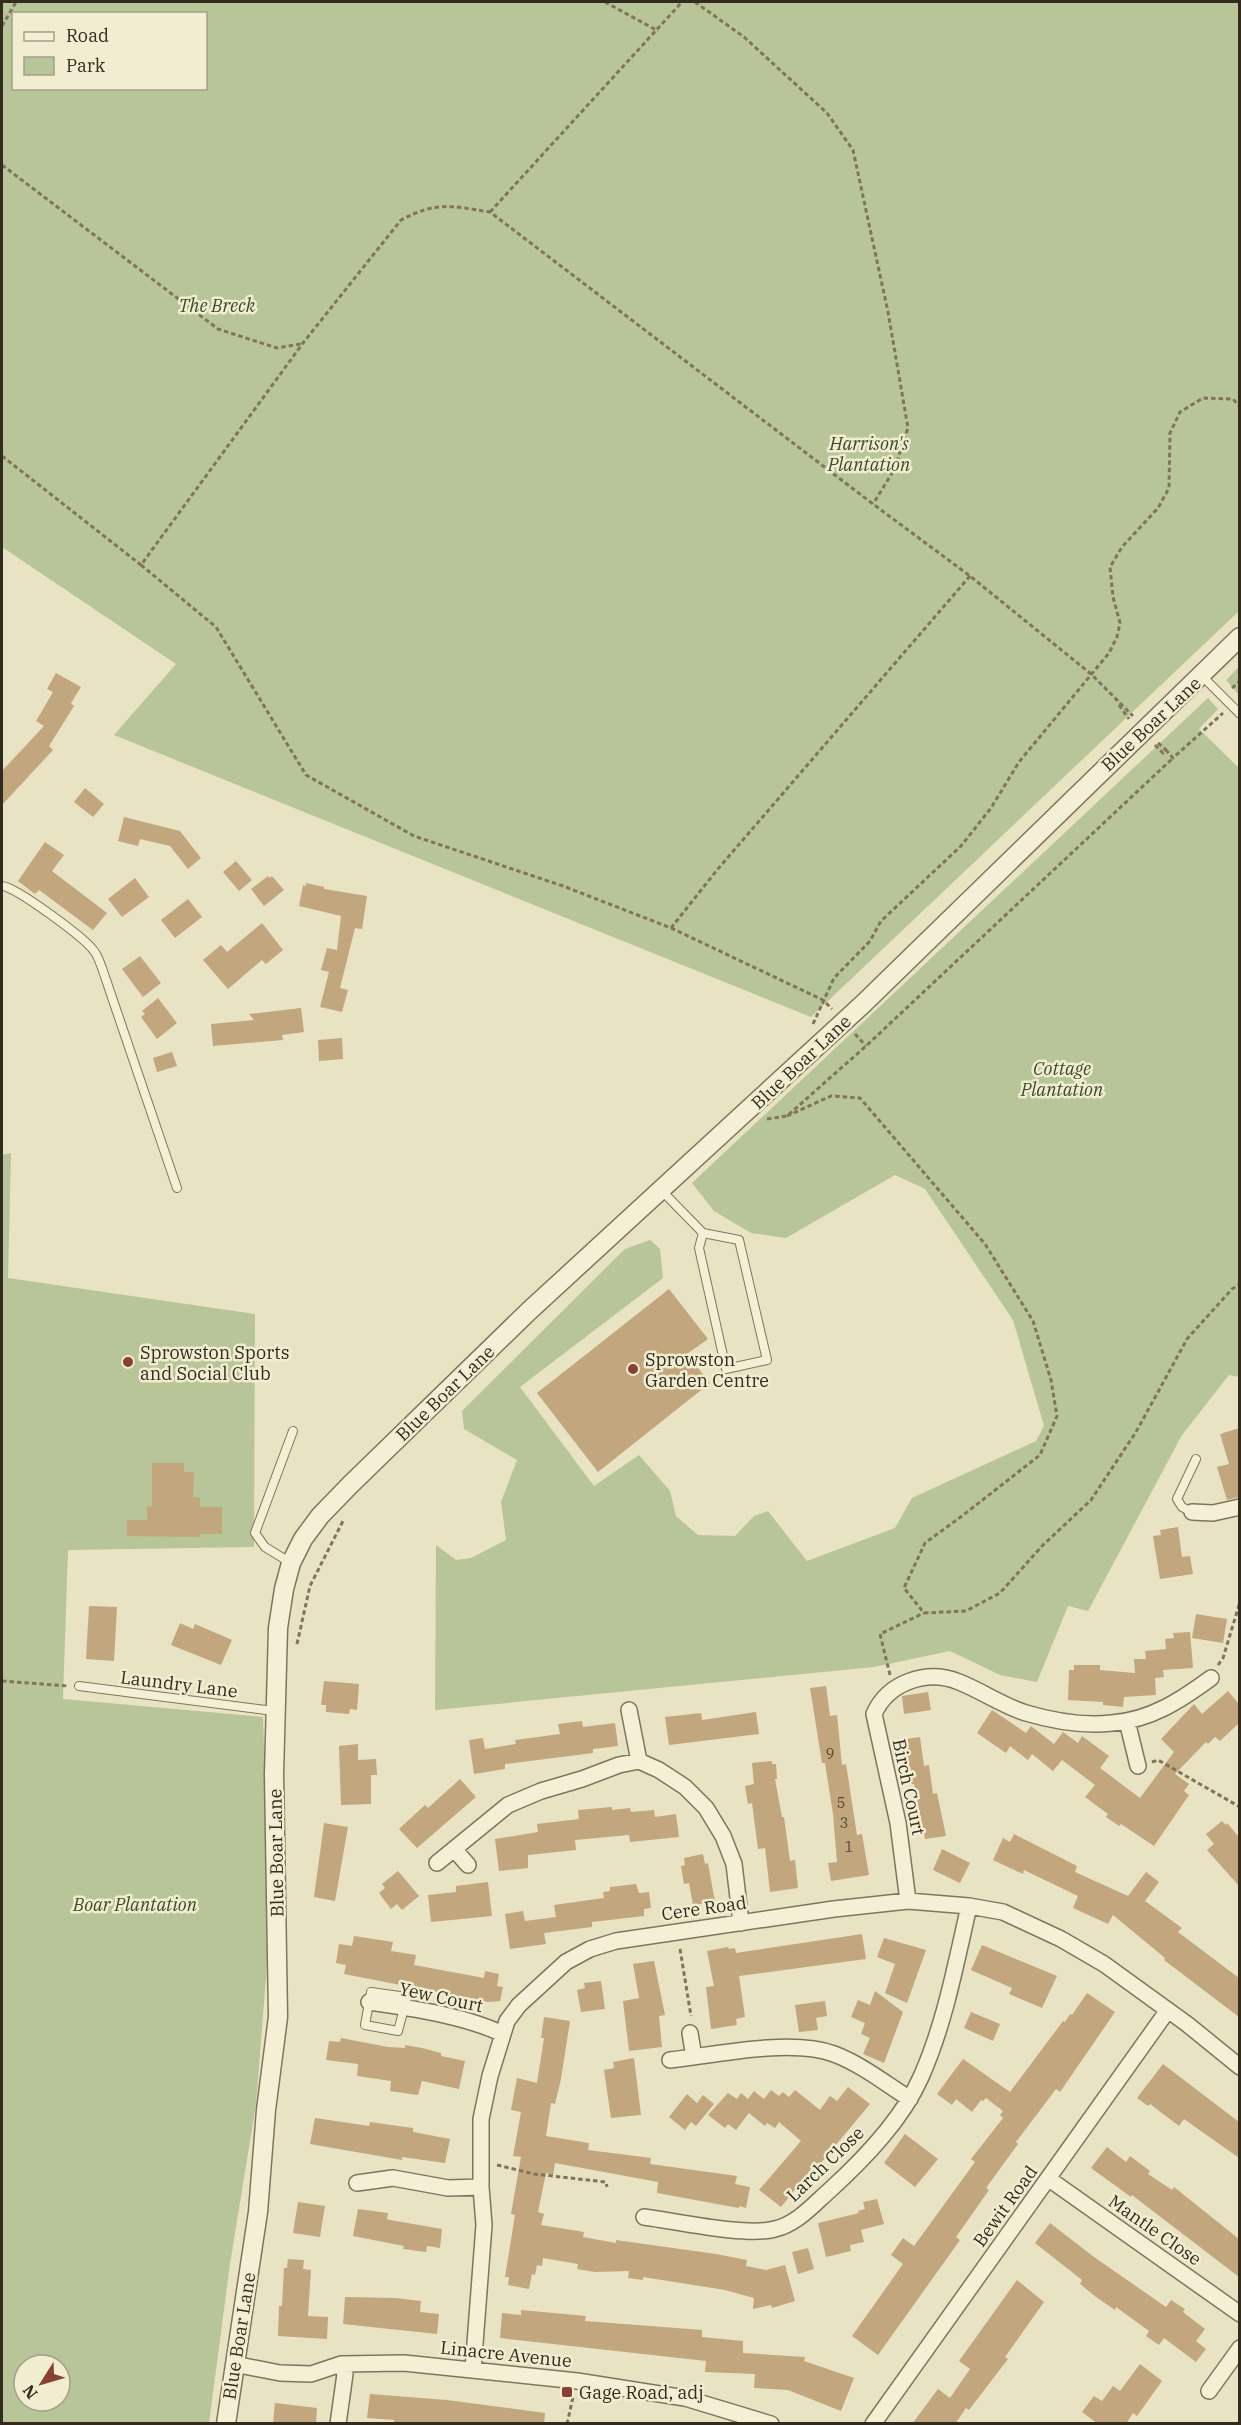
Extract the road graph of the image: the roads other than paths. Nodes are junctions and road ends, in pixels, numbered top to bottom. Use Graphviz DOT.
graph roads {
  1 [pos="1239,637"];
  2 [pos="1202,676"];
  3 [pos="1239,714"];
  4 [pos="2,886"];
  5 [pos="177,1188"];
  6 [pos="660,1189"];
  7 [pos="703,1233"];
  8 [pos="293,1431"];
  9 [pos="1196,1460"];
  10 [pos="1239,1507"];
  11 [pos="1192,1512"];
  12 [pos="291,1563"];
  13 [pos="1211,1678"];
  14 [pos="79,1686"];
  15 [pos="629,1710"];
  16 [pos="276,1711"];
  17 [pos="1127,1721"];
  18 [pos="639,1761"];
  19 [pos="1138,1766"];
  20 [pos="454,1849"];
  21 [pos="437,1863"];
  22 [pos="468,1865"];
  23 [pos="908,1901"];
  24 [pos="969,1906"];
  25 [pos="741,1923"];
  26 [pos="369,2002"];
  27 [pos="405,2007"];
  28 [pos="1168,2010"];
  29 [pos="690,2033"];
  30 [pos="503,2034"];
  31 [pos="694,2057"];
  32 [pos="670,2060"];
  33 [pos="1239,2067"];
  34 [pos="910,2098"];
  35 [pos="1049,2178"];
  36 [pos="357,2183"];
  37 [pos="481,2187"];
  38 [pos="644,2217"];
  39 [pos="1239,2314"];
  40 [pos="1239,2348"];
  41 [pos="234,2364"];
  42 [pos="341,2364"];
  43 [pos="473,2370"];
  44 [pos="1209,2391"];
  45 [pos="747,2419"];
  46 [pos="226,2424"];
  47 [pos="338,2424"];
  48 [pos="771,2424"];
  49 [pos="873,2424"];
  1 -- 2 [label="street, Blue Boar Lane"];
  2 -- 3 [label="lane"];
  2 -- 6 [label="street, Blue Boar Lane"];
  4 -- 5 [label="lane"];
  6 -- 7 [label="lane"];
  6 -- 12 [label="street, Blue Boar Lane"];
  7 -- 7 [label="lane"];
  8 -- 12 [label="lane"];
  9 -- 11 [label="lane"];
  10 -- 11 [label="street"];
  12 -- 16 [label="street, Blue Boar Lane"];
  13 -- 17 [label="street"];
  14 -- 16 [label="lane, Laundry Lane"];
  15 -- 18 [label="street"];
  16 -- 41 [label="street, Blue Boar Lane"];
  17 -- 19 [label="street"];
  17 -- 23 [label="street, Birch Court"];
  18 -- 20 [label="street"];
  18 -- 25 [label="street"];
  20 -- 21 [label="street"];
  20 -- 22 [label="street"];
  23 -- 24 [label="street, Cere Road"];
  23 -- 25 [label="street, Cere Road"];
  24 -- 28 [label="street, Cere Road"];
  24 -- 34 [label="street, Larch Close"];
  25 -- 30 [label="street, Cere Road"];
  26 -- 27 [label="street, Yew Court"];
  26 -- 27 [label="lane"];
  27 -- 30 [label="street, Yew Court"];
  28 -- 33 [label="street, Cere Road"];
  28 -- 35 [label="street, Bewit Road"];
  29 -- 31 [label="street"];
  30 -- 37 [label="street, Cere Road"];
  31 -- 32 [label="street"];
  31 -- 34 [label="street"];
  34 -- 38 [label="street, Larch Close"];
  35 -- 39 [label="street, Mantle Close"];
  35 -- 49 [label="street, Bewit Road"];
  36 -- 37 [label="street"];
  37 -- 43 [label="street, Cere Road"];
  40 -- 44 [label="street"];
  41 -- 42 [label="street, Linacre Avenue"];
  41 -- 46 [label="street, Blue Boar Lane"];
  42 -- 43 [label="street, Linacre Avenue"];
  42 -- 47 [label="street"];
  43 -- 45 [label="street, Linacre Avenue"];
  45 -- 48 [label="street, Linacre Avenue"];
}
